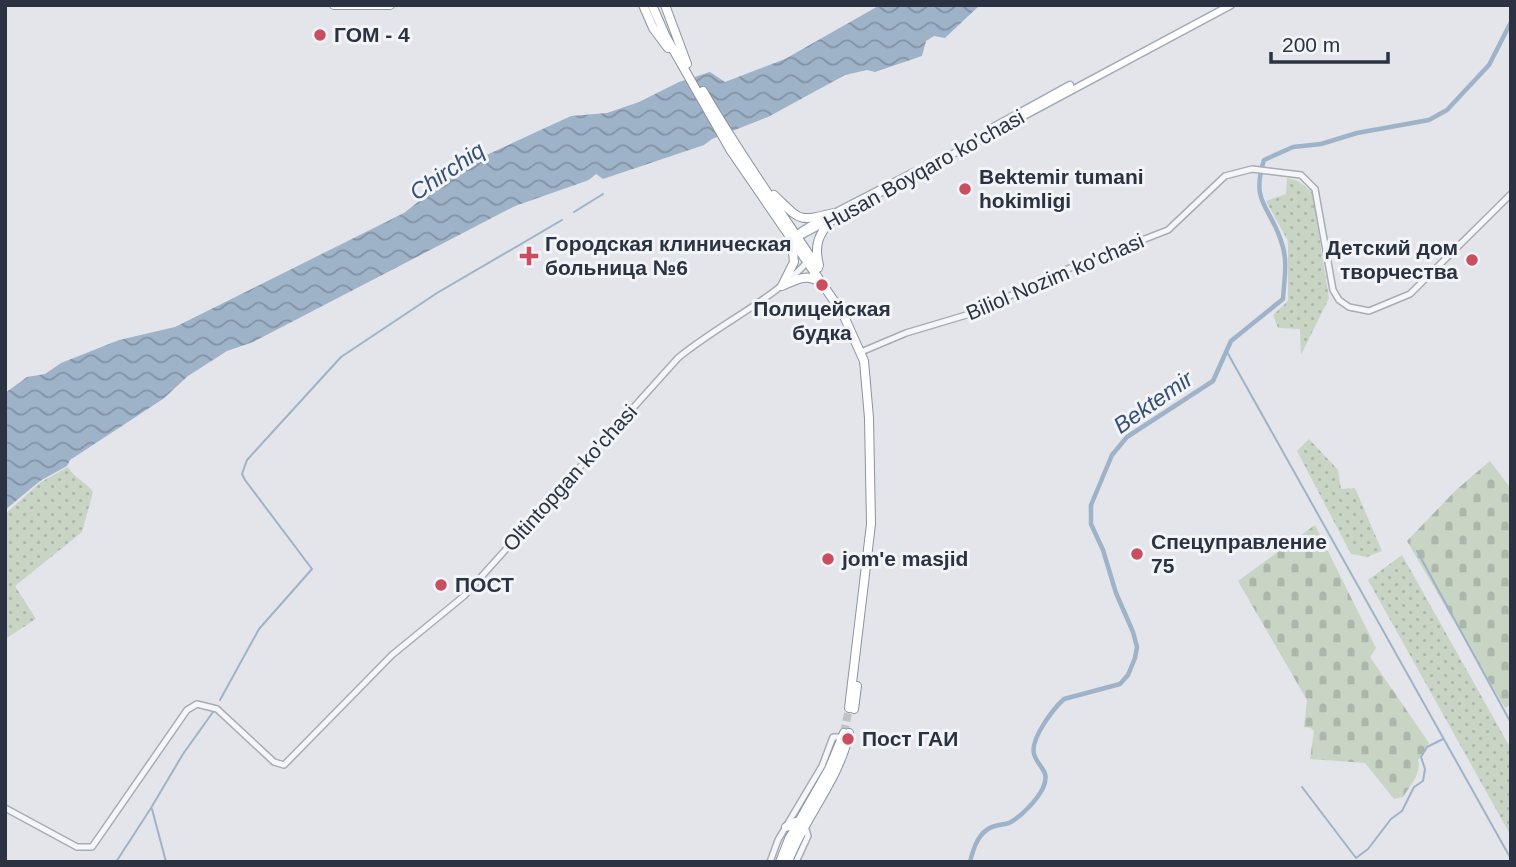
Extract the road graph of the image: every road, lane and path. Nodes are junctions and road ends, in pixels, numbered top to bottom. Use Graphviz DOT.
graph roads {
  1 [pos="334,5"];
  2 [pos="390,5"];
  3 [pos="638,5"];
  4 [pos="643,5"];
  5 [pos="652,5"];
  6 [pos="1223,5"];
  7 [pos="1231,5"];
  8 [pos="663,6"];
  9 [pos="656,18"];
  10 [pos="685,65"];
  11 [pos="734,149"];
  12 [pos="761,183"];
  13 [pos="1511,194"];
  14 [pos="833,216"];
  15 [pos="795,237"];
  16 [pos="809,260"];
  17 [pos="822,274"];
  18 [pos="823,285"];
  19 [pos="782,286"];
  20 [pos="863,352"];
  21 [pos="851,709"];
  22 [pos="842,735"];
  23 [pos="5,808"];
  24 [pos="803,823"];
  25 [pos="786,827"];
  26 [pos="770,862"];
  27 [pos="780,862"];
  28 [pos="788,862"];
  29 [pos="796,862"];
  1 -- 2 [label="highway"];
  3 -- 9 [label="highway"];
  4 -- 9 [label="highway"];
  5 -- 9 [label="highway"];
  6 -- 14 [label="main road, Husan Boyqaro ko'chasi"];
  7 -- 14 [label="main road, Husan Boyqaro ko'chasi"];
  8 -- 9 [label="highway"];
  8 -- 10 [label="highway"];
  9 -- 10 [label="highway"];
  9 -- 10 [label="highway"];
  10 -- 11 [label="highway"];
  11 -- 12 [label="highway"];
  11 -- 15 [label="highway"];
  12 -- 14 [label="highway"];
  12 -- 15 [label="highway"];
  13 -- 20 [label="street, Biliol Nozim ko'chasi"];
  14 -- 15 [label="main road, Husan Boyqaro ko'chasi"];
  14 -- 17 [label="highway"];
  15 -- 16 [label="highway"];
  15 -- 19 [label="highway"];
  16 -- 17 [label="highway"];
  16 -- 18 [label="highway"];
  16 -- 19 [label="street, Oltintopgan ko'chasi"];
  17 -- 20 [label="highway"];
  18 -- 19 [label="highway"];
  18 -- 20 [label="highway"];
  19 -- 23 [label="street, Oltintopgan ko'chasi"];
  20 -- 21 [label="highway"];
  22 -- 24 [label="highway"];
  22 -- 25 [label="street"];
  24 -- 25 [label="highway"];
  24 -- 27 [label="highway"];
  24 -- 28 [label="highway"];
  24 -- 29 [label="street"];
  25 -- 26 [label="street"];
}
